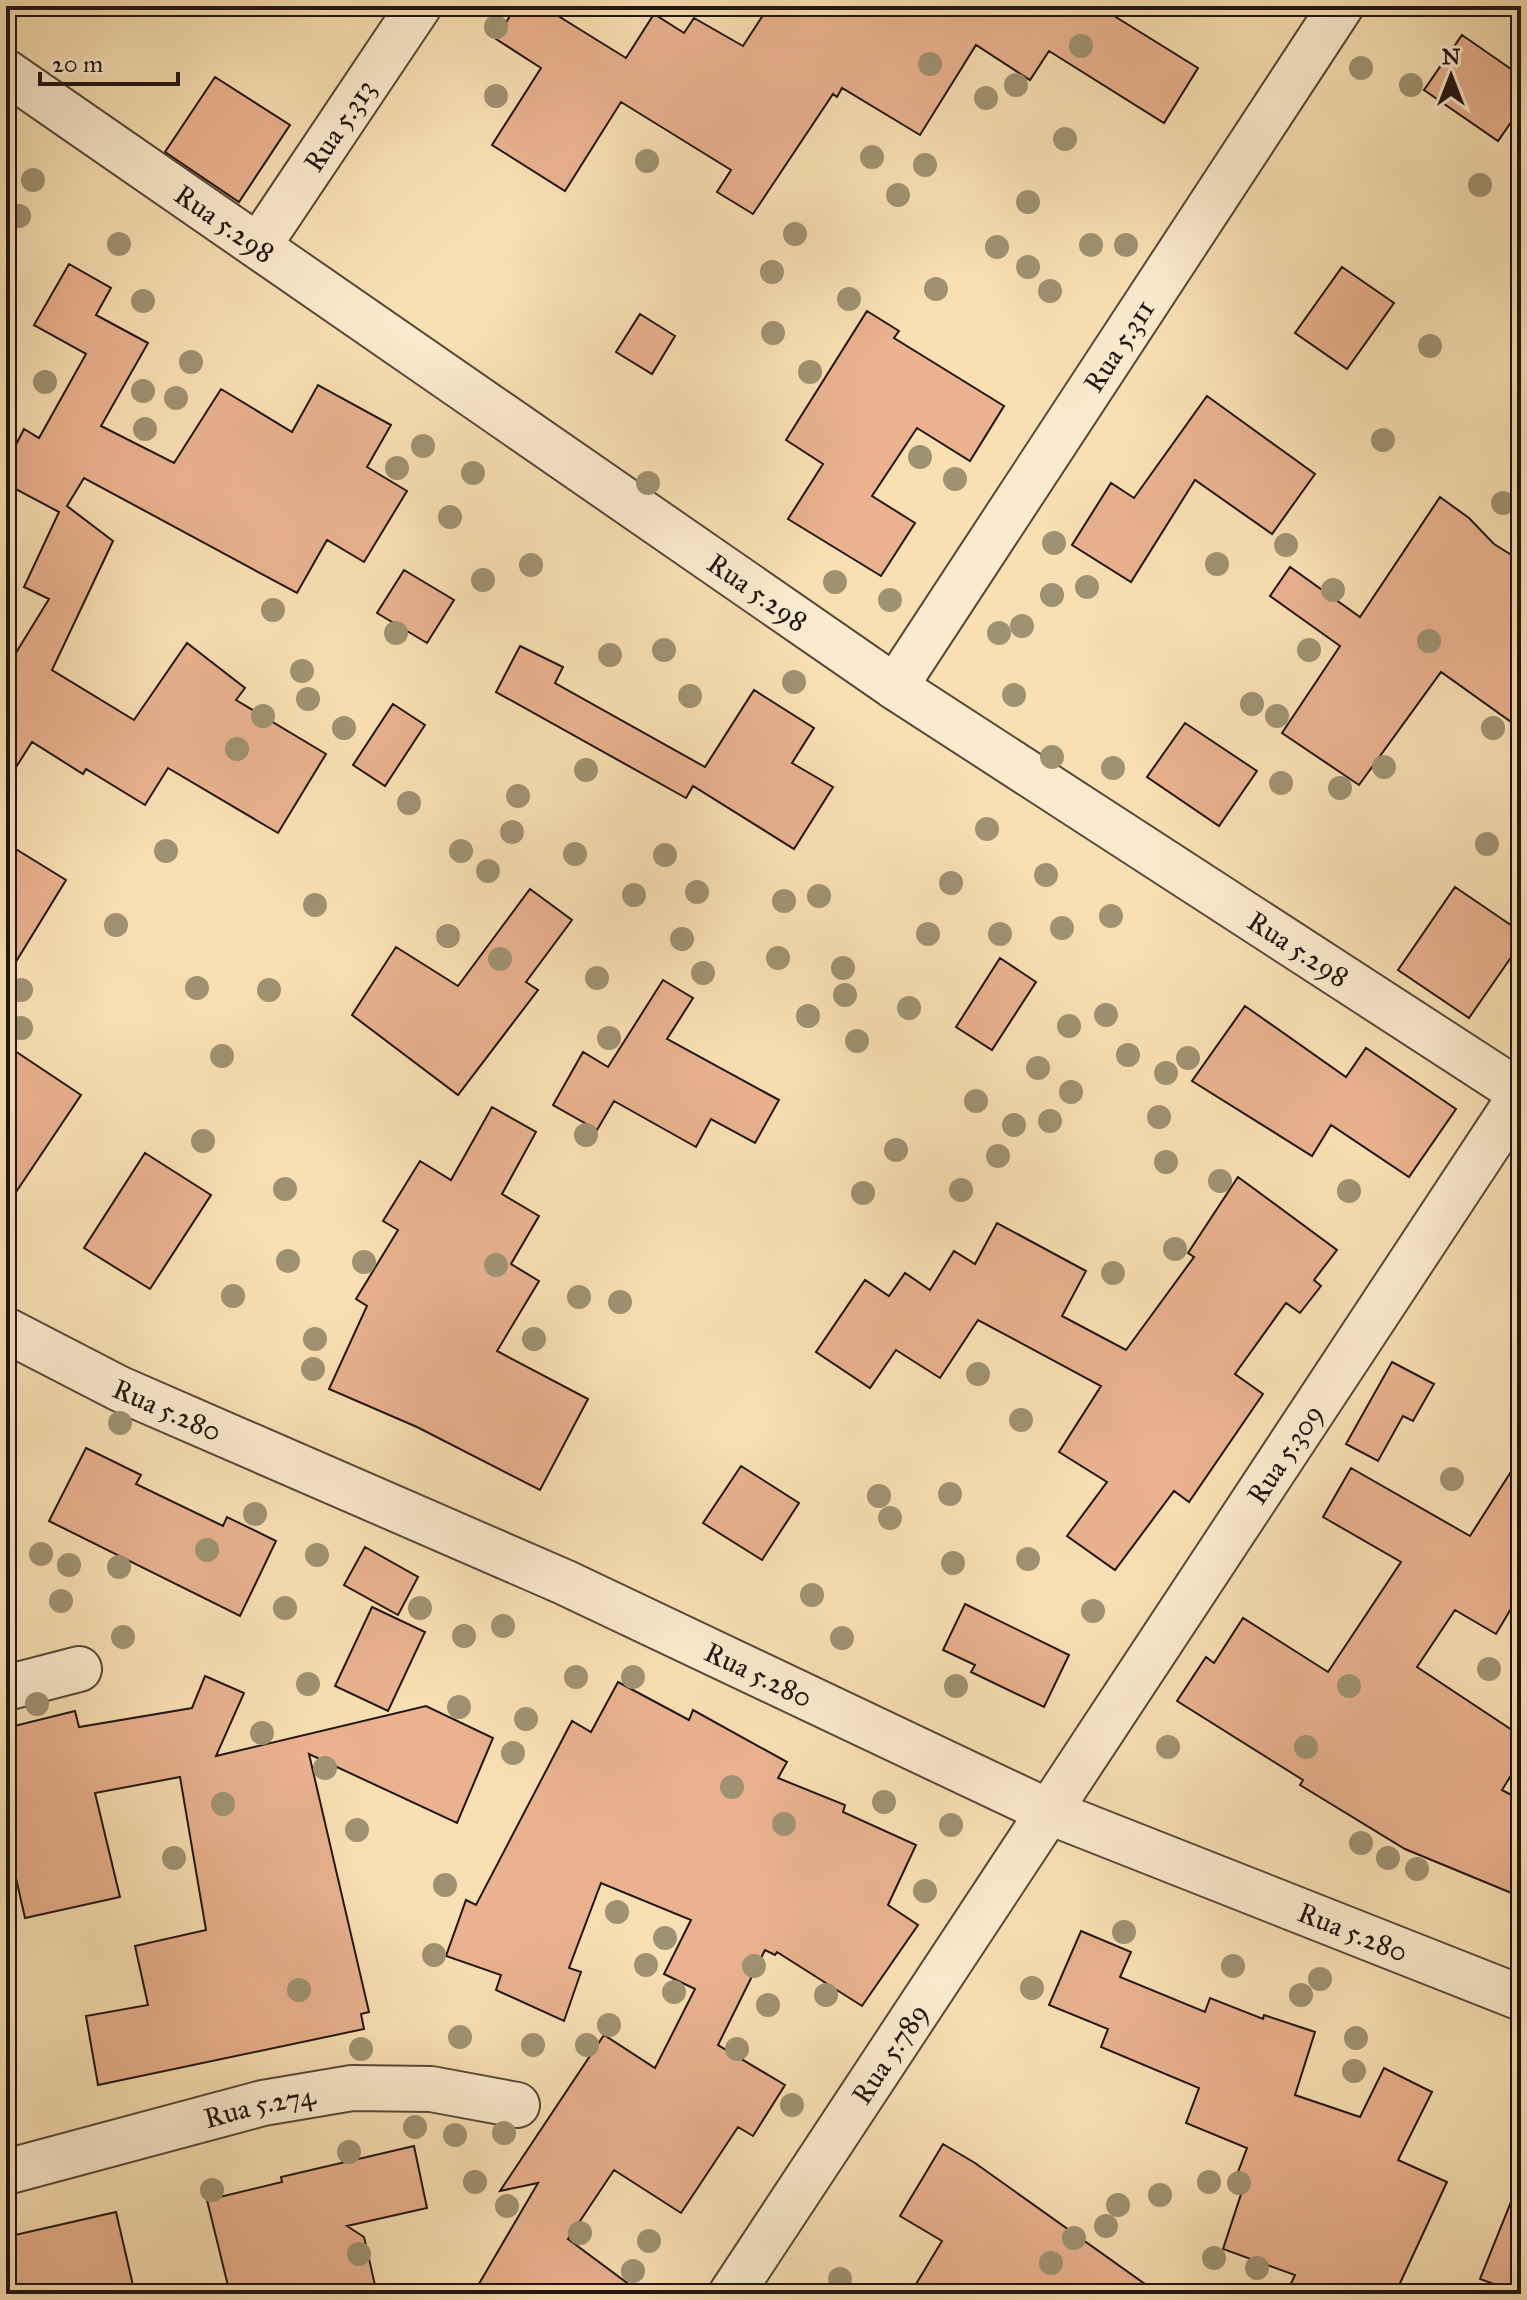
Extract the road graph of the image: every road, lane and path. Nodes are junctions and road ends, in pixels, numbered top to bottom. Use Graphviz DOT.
graph roads {
  1 [pos="419,6"];
  2 [pos="1341,6"];
  3 [pos="6,72"];
  4 [pos="259,245"];
  5 [pos="895,687"];
  6 [pos="1521,1094"];
  7 [pos="6,1330"];
  8 [pos="79,1669"];
  9 [pos="6,1688"];
  10 [pos="1047,1811"];
  11 [pos="1521,1998"];
  12 [pos="517,2105"];
  13 [pos="6,2172"];
  14 [pos="731,2294"];
  1 -- 4 [label="street, Rua 5.313"];
  2 -- 5 [label="street, Rua 5.311"];
  3 -- 4 [label="street, Rua 5.298"];
  4 -- 5 [label="street, Rua 5.298"];
  5 -- 6 [label="street, Rua 5.298"];
  6 -- 10 [label="street, Rua 5.309"];
  7 -- 10 [label="street, Rua 5.280"];
  8 -- 9 [label="street"];
  10 -- 11 [label="street, Rua 5.280"];
  10 -- 14 [label="street, Rua 5.789"];
  12 -- 13 [label="street, Rua 5.274"];
}
